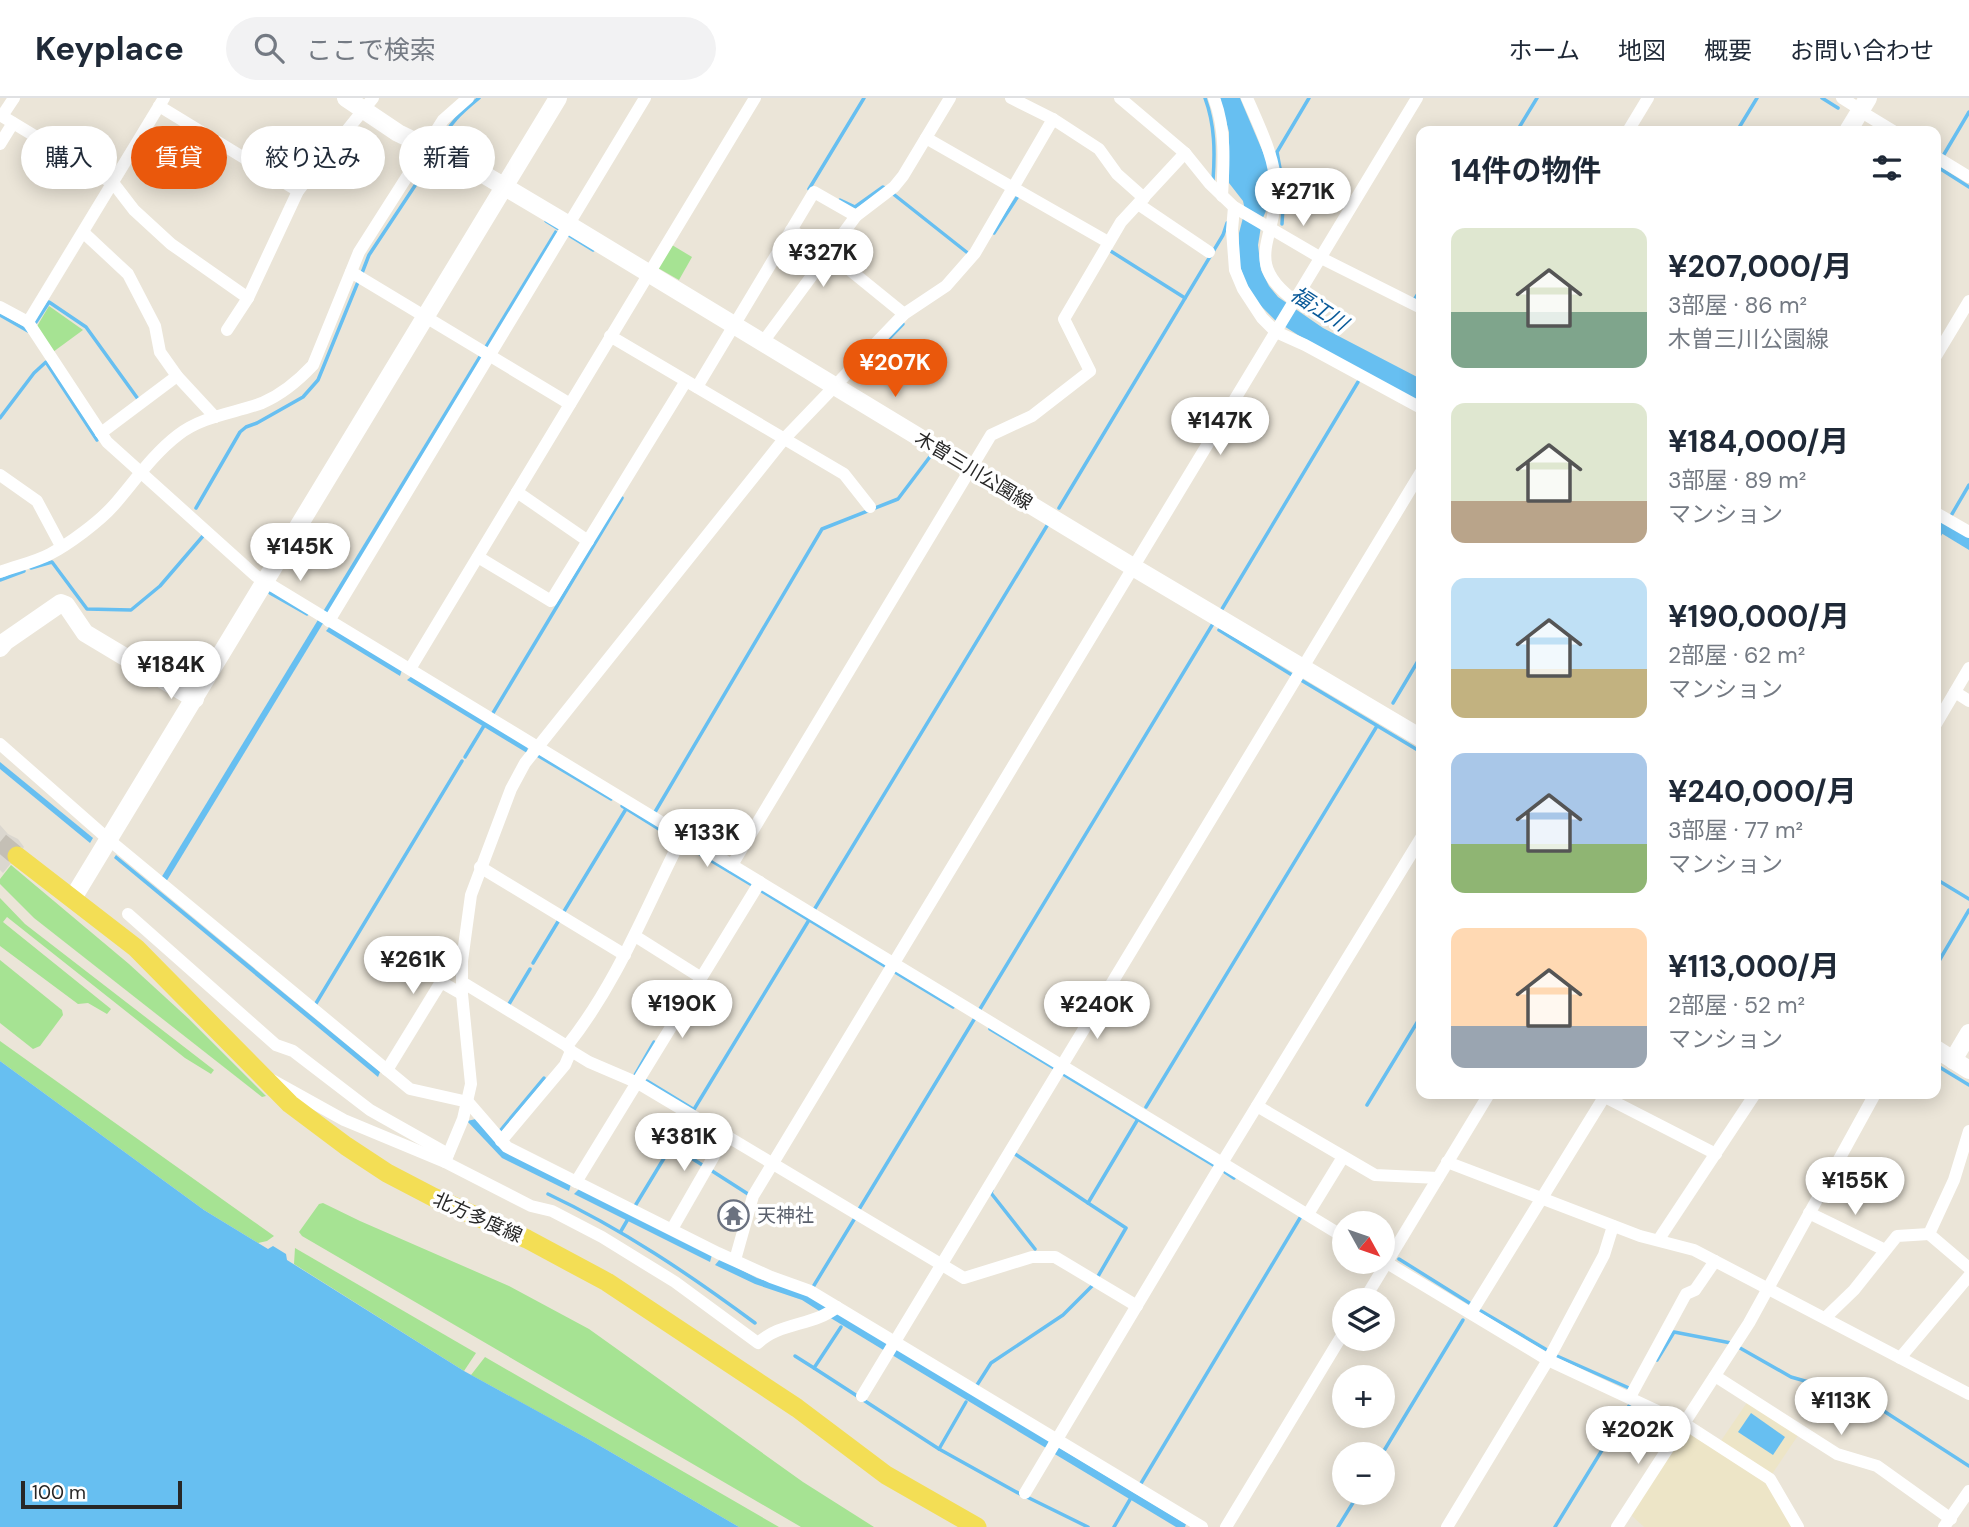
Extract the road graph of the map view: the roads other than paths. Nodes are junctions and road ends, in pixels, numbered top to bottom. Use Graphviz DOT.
graph roads {
  1 [pos="13,98"];
  2 [pos="346,98"];
  3 [pos="468,98"];
  4 [pos="558,98"];
  5 [pos="645,98"];
  6 [pos="755,98"];
  7 [pos="950,98"];
  8 [pos="1011,98"];
  9 [pos="1214,98"];
  10 [pos="1247,98"];
  11 [pos="1417,98"];
  12 [pos="1648,98"];
  13 [pos="1842,98"];
  14 [pos="1128,101"];
  15 [pos="162,102"];
  16 [pos="368,104"];
  17 [pos="1863,106"];
  18 [pos="6,118"];
  19 [pos="1054,119"];
  20 [pos="439,126"];
  21 [pos="1631,126"];
  22 [pos="1851,126"];
  23 [pos="1887,126"];
  24 [pos="21,127"];
  25 [pos="399,127"];
  26 [pos="926,138"];
  27 [pos="0,144"];
  28 [pos="1185,153"];
  29 [pos="1941,160"];
  30 [pos="1969,177"];
  31 [pos="117,179"];
  32 [pos="495,182"];
  33 [pos="504,186"];
  34 [pos="117,188"];
  35 [pos="111,189"];
  36 [pos="399,189"];
  37 [pos="1013,189"];
  38 [pos="298,191"];
  39 [pos="1222,196"];
  40 [pos="1141,201"];
  41 [pos="1235,208"];
  42 [pos="856,216"];
  43 [pos="569,225"];
  44 [pos="1270,228"];
  45 [pos="791,230"];
  46 [pos="84,233"];
  47 [pos="1108,242"];
  48 [pos="1209,252"];
  49 [pos="829,253"];
  50 [pos="1321,258"];
  51 [pos="351,272"];
  52 [pos="649,272"];
  53 [pos="248,298"];
  54 [pos="1969,301"];
  55 [pos="1294,303"];
  56 [pos="1416,306"];
  57 [pos="0,307"];
  58 [pos="904,314"];
  59 [pos="425,316"];
  60 [pos="28,323"];
  61 [pos="735,325"];
  62 [pos="227,330"];
  63 [pos="1277,331"];
  64 [pos="610,336"];
  65 [pos="763,342"];
  66 [pos="1941,348"];
  67 [pos="486,353"];
  68 [pos="177,376"];
  69 [pos="691,384"];
  70 [pos="835,385"];
  71 [pos="570,404"];
  72 [pos="1416,405"];
  73 [pos="215,417"];
  74 [pos="101,433"];
  75 [pos="784,439"];
  76 [pos="971,469"];
  77 [pos="141,472"];
  78 [pos="1416,480"];
  79 [pos="3,481"];
  80 [pos="517,492"];
  81 [pos="870,507"];
  82 [pos="1941,516"];
  83 [pos="1969,532"];
  84 [pos="588,541"];
  85 [pos="61,546"];
  86 [pos="478,557"];
  87 [pos="1133,567"];
  88 [pos="0,572"];
  89 [pos="265,581"];
  90 [pos="324,617"];
  91 [pos="0,648"];
  92 [pos="1303,667"];
  93 [pos="1969,668"];
  94 [pos="410,669"];
  95 [pos="1955,692"];
  96 [pos="195,699"];
  97 [pos="1969,701"];
  98 [pos="1941,716"];
  99 [pos="1416,735"];
  100 [pos="0,744"];
  101 [pos="537,747"];
  102 [pos="683,835"];
  103 [pos="108,839"];
  104 [pos="1416,846"];
  105 [pos="17,856"];
  106 [pos="732,865"];
  107 [pos="480,867"];
  108 [pos="760,882"];
  109 [pos="73,898"];
  110 [pos="128,914"];
  111 [pos="635,936"];
  112 [pos="625,956"];
  113 [pos="893,962"];
  114 [pos="700,977"];
  115 [pos="462,988"];
  116 [pos="1969,1034"];
  117 [pos="569,1048"];
  118 [pos="1941,1052"];
  119 [pos="1953,1060"];
  120 [pos="1063,1065"];
  121 [pos="387,1070"];
  122 [pos="1969,1070"];
  123 [pos="260,1076"];
  124 [pos="638,1083"];
  125 [pos="1486,1099"];
  126 [pos="1601,1099"];
  127 [pos="1611,1099"];
  128 [pos="1752,1099"];
  129 [pos="1872,1099"];
  130 [pos="468,1102"];
  131 [pos="1257,1106"];
  132 [pos="1969,1131"];
  133 [pos="726,1135"];
  134 [pos="501,1141"];
  135 [pos="1716,1154"];
  136 [pos="1343,1157"];
  137 [pos="446,1158"];
  138 [pos="1447,1162"];
  139 [pos="773,1163"];
  140 [pos="1222,1163"];
  141 [pos="1438,1178"];
  142 [pos="576,1182"];
  143 [pos="1542,1199"];
  144 [pos="1809,1213"];
  145 [pos="1308,1214"];
  146 [pos="1613,1226"];
  147 [pos="672,1229"];
  148 [pos="1332,1229"];
  149 [pos="1929,1234"];
  150 [pos="1659,1239"];
  151 [pos="1395,1244"];
  152 [pos="1885,1250"];
  153 [pos="735,1260"];
  154 [pos="1715,1261"];
  155 [pos="941,1265"];
  156 [pos="1395,1268"];
  157 [pos="1969,1268"];
  158 [pos="1969,1276"];
  159 [pos="1769,1289"];
  160 [pos="1136,1306"];
  161 [pos="837,1307"];
  162 [pos="1471,1313"];
  163 [pos="1825,1318"];
  164 [pos="894,1342"];
  165 [pos="1333,1351"];
  166 [pos="1900,1358"];
  167 [pos="1548,1360"];
  168 [pos="1715,1376"];
  169 [pos="1969,1394"];
  170 [pos="862,1396"];
  171 [pos="1630,1397"];
  172 [pos="1685,1423"];
  173 [pos="1055,1440"];
  174 [pos="1969,1491"];
  175 [pos="1025,1493"];
  176 [pos="1947,1523"];
  177 [pos="977,1527"];
  178 [pos="1202,1527"];
  179 [pos="1226,1527"];
  180 [pos="1447,1527"];
  181 [pos="1617,1527"];
  182 [pos="1798,1527"];
  1 -- 18 [label="street"];
  2 -- 16 [label="main road, 木曽三川公園線"];
  3 -- 20 [label="street"];
  4 -- 33 [label="main road"];
  5 -- 43 [label="street"];
  6 -- 52 [label="street"];
  7 -- 26 [label="street"];
  8 -- 19 [label="street"];
  9 -- 39 [label="street"];
  10 -- 44 [label="street"];
  11 -- 50 [label="street"];
  12 -- 21 [label="street"];
  13 -- 17 [label="street"];
  14 -- 28 [label="street"];
  15 -- 31 [label="street"];
  15 -- 38 [label="street"];
  16 -- 25 [label="main road, 木曽三川公園線"];
  16 -- 38 [label="street"];
  17 -- 22 [label="main road"];
  17 -- 23 [label="street"];
  18 -- 24 [label="street"];
  18 -- 27 [label="street"];
  19 -- 37 [label="street"];
  19 -- 40 [label="street"];
  26 -- 37 [label="street"];
  26 -- 42 [label="street"];
  28 -- 39 [label="street"];
  28 -- 40 [label="street"];
  29 -- 30 [label="street"];
  32 -- 33 [label="main road, 木曽三川公園線"];
  33 -- 43 [label="main road, 木曽三川公園線"];
  33 -- 59 [label="main road"];
  34 -- 53 [label="street"];
  35 -- 46 [label="street"];
  36 -- 51 [label="street"];
  37 -- 47 [label="street"];
  37 -- 58 [label="street"];
  38 -- 53 [label="street"];
  39 -- 41 [label="street"];
  40 -- 47 [label="street"];
  40 -- 48 [label="street"];
  41 -- 44 [label="street"];
  41 -- 63 [label="street"];
  42 -- 45 [label="street"];
  42 -- 49 [label="street"];
  43 -- 52 [label="main road, 木曽三川公園線"];
  43 -- 67 [label="street"];
  44 -- 50 [label="street"];
  44 -- 55 [label="street"];
  45 -- 49 [label="street"];
  45 -- 61 [label="street"];
  46 -- 60 [label="street"];
  46 -- 68 [label="street"];
  47 -- 76 [label="street"];
  49 -- 58 [label="street"];
  49 -- 65 [label="street"];
  50 -- 55 [label="street"];
  50 -- 56 [label="street"];
  51 -- 59 [label="street"];
  51 -- 73 [label="street"];
  52 -- 61 [label="main road, 木曽三川公園線"];
  52 -- 64 [label="street"];
  53 -- 62 [label="street"];
  54 -- 66 [label="street"];
  55 -- 63 [label="street"];
  57 -- 60 [label="street"];
  58 -- 70 [label="street"];
  59 -- 67 [label="street"];
  59 -- 89 [label="main road"];
  60 -- 74 [label="street"];
  61 -- 65 [label="main road, 木曽三川公園線"];
  61 -- 69 [label="street"];
  63 -- 72 [label="street"];
  63 -- 87 [label="street"];
  64 -- 69 [label="street"];
  64 -- 71 [label="street"];
  65 -- 70 [label="main road, 木曽三川公園線"];
  67 -- 71 [label="street"];
  67 -- 90 [label="street"];
  68 -- 73 [label="street"];
  68 -- 74 [label="street"];
  69 -- 75 [label="street"];
  69 -- 84 [label="street"];
  70 -- 75 [label="street"];
  70 -- 76 [label="main road, 木曽三川公園線"];
  71 -- 80 [label="street"];
  73 -- 77 [label="street"];
  74 -- 77 [label="street"];
  75 -- 81 [label="street"];
  75 -- 101 [label="street"];
  76 -- 87 [label="main road, 木曽三川公園線"];
  76 -- 106 [label="street"];
  77 -- 85 [label="street"];
  77 -- 89 [label="street"];
  78 -- 92 [label="street"];
  79 -- 85 [label="street"];
  80 -- 84 [label="street"];
  80 -- 86 [label="street"];
  82 -- 83 [label="street"];
  84 -- 86 [label="street"];
  85 -- 88 [label="street"];
  86 -- 94 [label="street"];
  87 -- 92 [label="main road, 木曽三川公園線"];
  87 -- 113 [label="street"];
  89 -- 90 [label="street"];
  89 -- 96 [label="main road"];
  90 -- 94 [label="street"];
  91 -- 96 [label="main road"];
  92 -- 99 [label="main road, 木曽三川公園線"];
  92 -- 120 [label="street"];
  93 -- 95 [label="street"];
  94 -- 101 [label="street"];
  95 -- 97 [label="street"];
  95 -- 98 [label="street"];
  96 -- 103 [label="main road"];
  100 -- 103 [label="street"];
  101 -- 102 [label="street"];
  101 -- 107 [label="street"];
  102 -- 106 [label="street"];
  102 -- 111 [label="street"];
  103 -- 109 [label="main road"];
  103 -- 121 [label="street"];
  104 -- 131 [label="street"];
  105 -- 109 [label="main road, 北方多度線"];
  106 -- 108 [label="street"];
  107 -- 112 [label="street"];
  107 -- 115 [label="street"];
  108 -- 113 [label="street"];
  108 -- 114 [label="street"];
  109 -- 123 [label="main road, 北方多度線"];
  110 -- 137 [label="street"];
  111 -- 112 [label="street"];
  111 -- 114 [label="street"];
  112 -- 117 [label="street"];
  113 -- 120 [label="street"];
  113 -- 139 [label="street"];
  114 -- 124 [label="street"];
  115 -- 117 [label="street"];
  115 -- 121 [label="street"];
  115 -- 130 [label="street"];
  116 -- 119 [label="main road"];
  117 -- 124 [label="street"];
  117 -- 134 [label="street"];
  118 -- 119 [label="main road"];
  119 -- 122 [label="main road"];
  120 -- 140 [label="street"];
  120 -- 155 [label="street"];
  121 -- 130 [label="street"];
  123 -- 137 [label="street"];
  123 -- 177 [label="main road, 北方多度線"];
  124 -- 133 [label="street"];
  124 -- 142 [label="street"];
  125 -- 138 [label="street"];
  126 -- 143 [label="street"];
  127 -- 135 [label="street"];
  128 -- 135 [label="street"];
  129 -- 144 [label="street"];
  130 -- 134 [label="street"];
  130 -- 137 [label="street"];
  131 -- 136 [label="street"];
  131 -- 140 [label="street"];
  132 -- 149 [label="street"];
  133 -- 139 [label="street"];
  133 -- 147 [label="street"];
  134 -- 142 [label="street"];
  135 -- 150 [label="street"];
  136 -- 141 [label="street"];
  136 -- 145 [label="street"];
  137 -- 161 [label="street"];
  138 -- 141 [label="street"];
  138 -- 143 [label="street"];
  139 -- 153 [label="street"];
  139 -- 155 [label="street"];
  140 -- 145 [label="street"];
  140 -- 160 [label="street"];
  141 -- 151 [label="street"];
  142 -- 147 [label="street"];
  143 -- 146 [label="street"];
  143 -- 162 [label="street"];
  144 -- 152 [label="street"];
  144 -- 159 [label="street"];
  145 -- 148 [label="street"];
  146 -- 150 [label="street"];
  146 -- 167 [label="street"];
  147 -- 153 [label="street"];
  149 -- 152 [label="street"];
  149 -- 157 [label="street"];
  150 -- 154 [label="street"];
  152 -- 163 [label="street"];
  153 -- 161 [label="street"];
  154 -- 159 [label="street"];
  154 -- 171 [label="street"];
  155 -- 160 [label="street"];
  155 -- 164 [label="street"];
  156 -- 162 [label="street"];
  158 -- 166 [label="street"];
  159 -- 163 [label="street"];
  159 -- 168 [label="street"];
  160 -- 173 [label="street"];
  161 -- 164 [label="street"];
  162 -- 167 [label="street"];
  163 -- 166 [label="street"];
  164 -- 170 [label="street"];
  164 -- 173 [label="street"];
  165 -- 179 [label="street"];
  166 -- 169 [label="street"];
  167 -- 171 [label="street"];
  167 -- 180 [label="street"];
  168 -- 172 [label="street"];
  168 -- 176 [label="street"];
  171 -- 172 [label="street"];
  172 -- 181 [label="street"];
  172 -- 182 [label="street"];
  173 -- 175 [label="street"];
  173 -- 178 [label="street"];
  174 -- 176 [label="street"];
}
